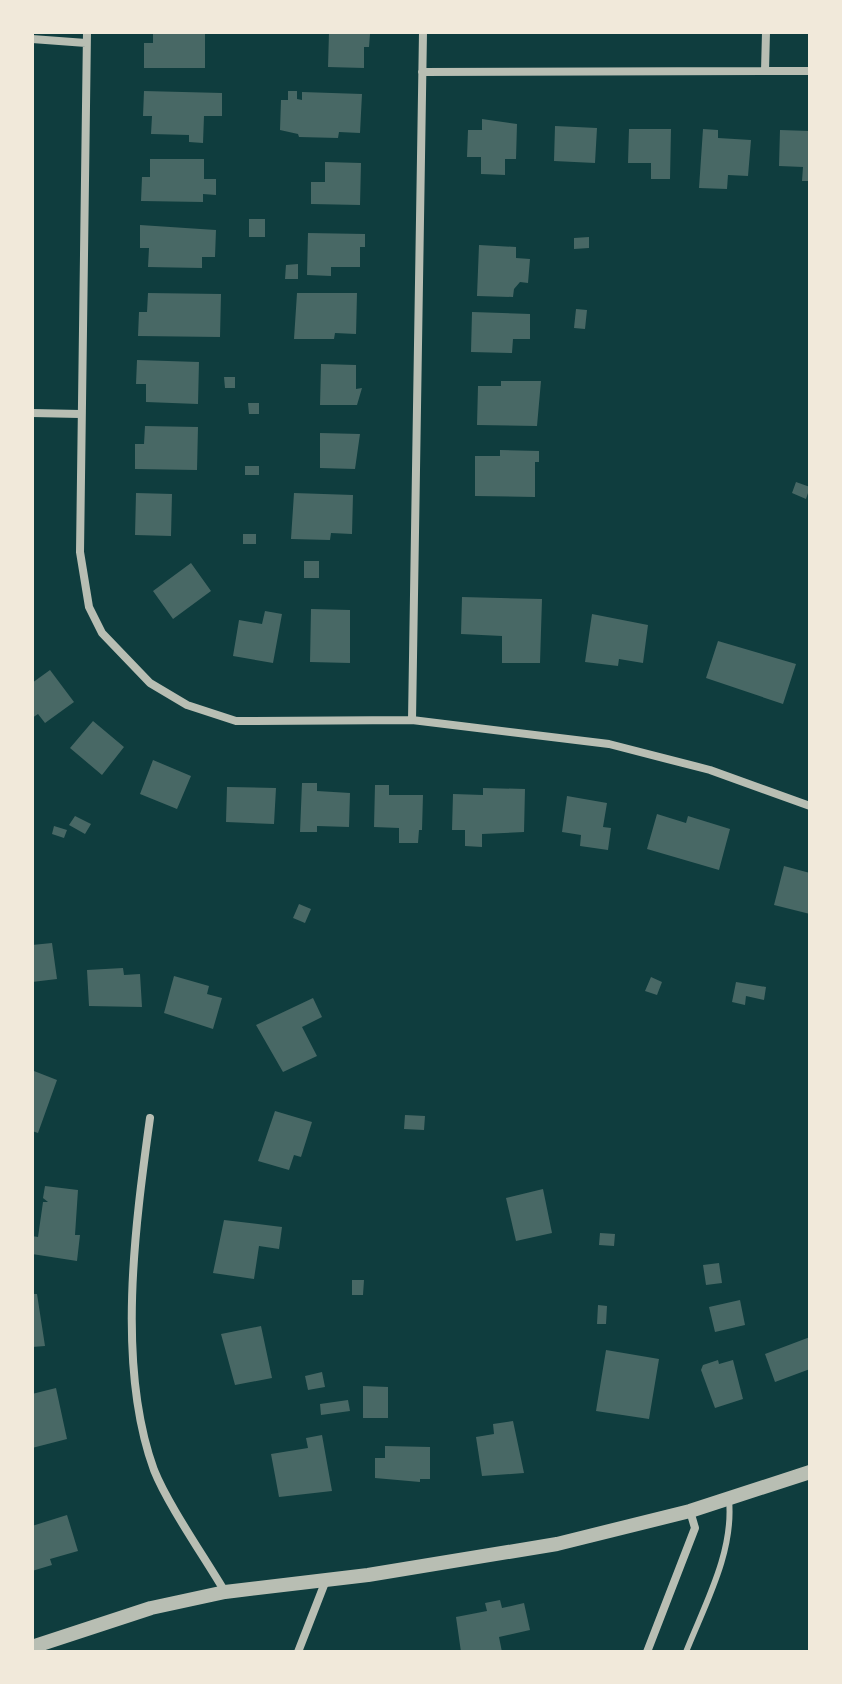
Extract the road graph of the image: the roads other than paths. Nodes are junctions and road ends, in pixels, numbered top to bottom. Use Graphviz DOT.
graph roads {
  1 [pos="87,32"];
  2 [pos="423,32"];
  3 [pos="766,32"];
  4 [pos="32,39"];
  5 [pos="86,43"];
  6 [pos="765,71"];
  7 [pos="810,71"];
  8 [pos="422,72"];
  9 [pos="32,413"];
  10 [pos="80,414"];
  11 [pos="412,720"];
  12 [pos="810,806"];
  13 [pos="150,1118"];
  14 [pos="810,1472"];
  15 [pos="729,1499"];
  16 [pos="690,1511"];
  17 [pos="326,1580"];
  18 [pos="225,1592"];
  19 [pos="32,1647"];
  20 [pos="298,1652"];
  21 [pos="647,1652"];
  22 [pos="686,1652"];
  1 -- 5 [label="street"];
  2 -- 8 [label="street"];
  3 -- 6 [label="street"];
  4 -- 5 [label="street"];
  5 -- 10 [label="street"];
  6 -- 7 [label="street"];
  6 -- 8 [label="street"];
  8 -- 11 [label="street"];
  9 -- 10 [label="street"];
  10 -- 11 [label="street"];
  11 -- 12 [label="street"];
  13 -- 18 [label="street"];
  14 -- 15 [label="street"];
  15 -- 16 [label="street"];
  15 -- 22 [label="lane"];
  16 -- 17 [label="street"];
  16 -- 21 [label="street"];
  17 -- 18 [label="street"];
  17 -- 20 [label="street"];
  18 -- 19 [label="street"];
}
